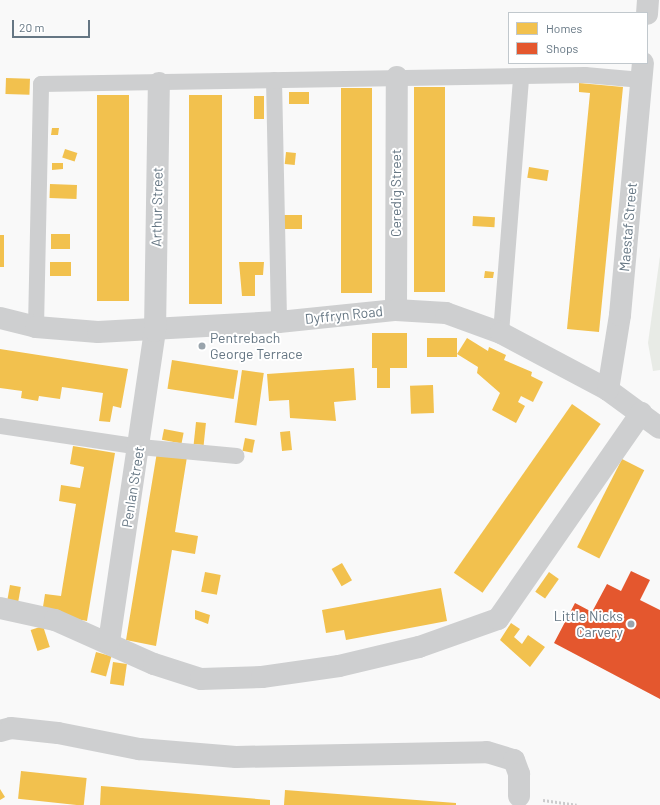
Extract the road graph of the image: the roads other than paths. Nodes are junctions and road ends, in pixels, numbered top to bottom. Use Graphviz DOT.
graph roads {
  1 [pos="648,0"];
  2 [pos="647,12"];
  3 [pos="643,71"];
  4 [pos="397,77"];
  5 [pos="521,77"];
  6 [pos="274,80"];
  7 [pos="159,83"];
  8 [pos="396,310"];
  9 [pos="0,318"];
  10 [pos="279,322"];
  11 [pos="36,326"];
  12 [pos="155,331"];
  13 [pos="501,333"];
  14 [pos="608,390"];
  15 [pos="641,412"];
  16 [pos="0,426"];
  17 [pos="660,428"];
  18 [pos="140,446"];
  19 [pos="237,456"];
  20 [pos="0,608"];
  21 [pos="109,642"];
  22 [pos="0,731"];
  23 [pos="519,796"];
  1 -- 2 [label="street"];
  3 -- 5 [label="lane"];
  3 -- 14 [label="street, Maestaf Street"];
  4 -- 5 [label="lane"];
  4 -- 6 [label="lane"];
  4 -- 8 [label="street, Ceredig Street"];
  5 -- 13 [label="lane"];
  6 -- 7 [label="lane"];
  6 -- 10 [label="lane"];
  7 -- 11 [label="lane"];
  7 -- 12 [label="street, Arthur Street"];
  8 -- 10 [label="street, Dyffryn Road"];
  8 -- 13 [label="street, Dyffryn Road"];
  9 -- 11 [label="street, Dyffryn Road"];
  10 -- 12 [label="street, Dyffryn Road"];
  11 -- 12 [label="street, Dyffryn Road"];
  12 -- 18 [label="street, Penlan Street"];
  13 -- 14 [label="street, Dyffryn Road"];
  14 -- 15 [label="street, Dyffryn Road"];
  15 -- 17 [label="street, Dyffryn Road"];
  15 -- 21 [label="street"];
  16 -- 18 [label="lane"];
  18 -- 19 [label="lane"];
  18 -- 21 [label="street, Penlan Street"];
  20 -- 21 [label="street"];
  22 -- 23 [label="street"];
}
